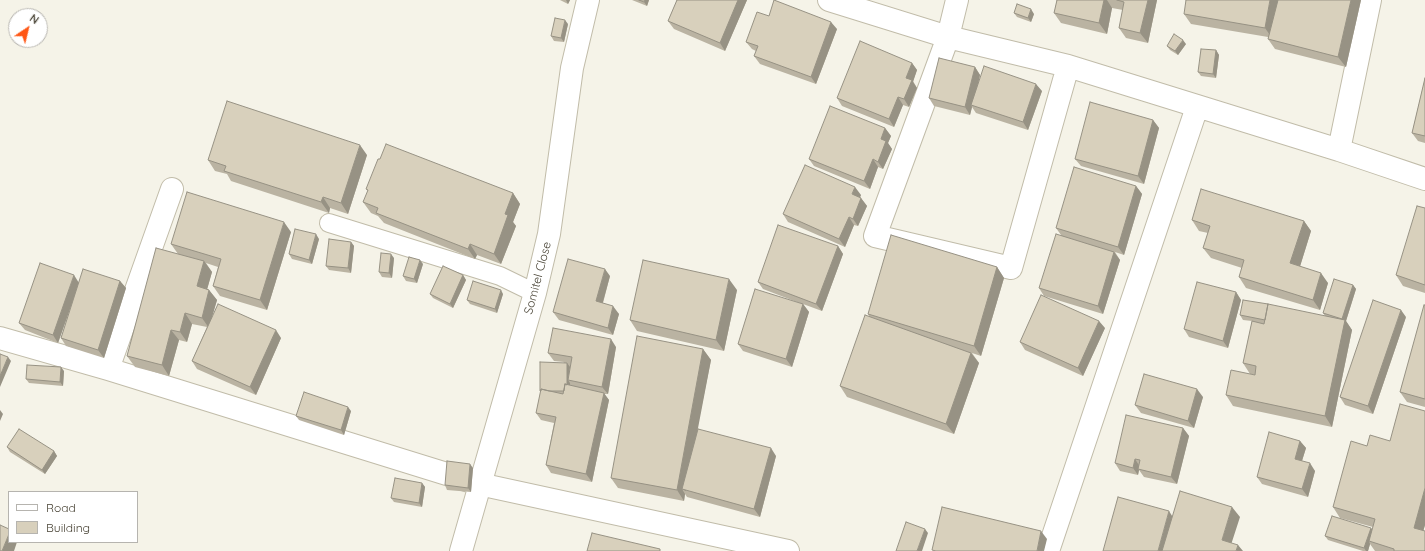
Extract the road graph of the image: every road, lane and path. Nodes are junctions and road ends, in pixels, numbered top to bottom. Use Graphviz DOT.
graph roads {
  1 [pos="588,0"];
  2 [pos="829,0"];
  3 [pos="958,0"];
  4 [pos="1370,0"];
  5 [pos="948,37"];
  6 [pos="1068,66"];
  7 [pos="1196,107"];
  8 [pos="1339,150"];
  9 [pos="1425,179"];
  10 [pos="172,189"];
  11 [pos="329,223"];
  12 [pos="535,293"];
  13 [pos="0,338"];
  14 [pos="108,369"];
  15 [pos="479,484"];
  16 [pos="461,551"];
  17 [pos="788,551"];
  18 [pos="1048,551"];
  1 -- 12 [label="street, Somitel Close"];
  2 -- 5 [label="street"];
  3 -- 5 [label="street"];
  4 -- 8 [label="street"];
  5 -- 6 [label="street"];
  5 -- 6 [label="street"];
  6 -- 7 [label="street"];
  7 -- 8 [label="street"];
  7 -- 18 [label="street"];
  8 -- 9 [label="street"];
  10 -- 14 [label="street"];
  11 -- 12 [label="lane"];
  12 -- 15 [label="street, Somitel Close"];
  13 -- 14 [label="street"];
  14 -- 15 [label="street"];
  15 -- 16 [label="street, Somitel Close"];
  15 -- 17 [label="street"];
}
